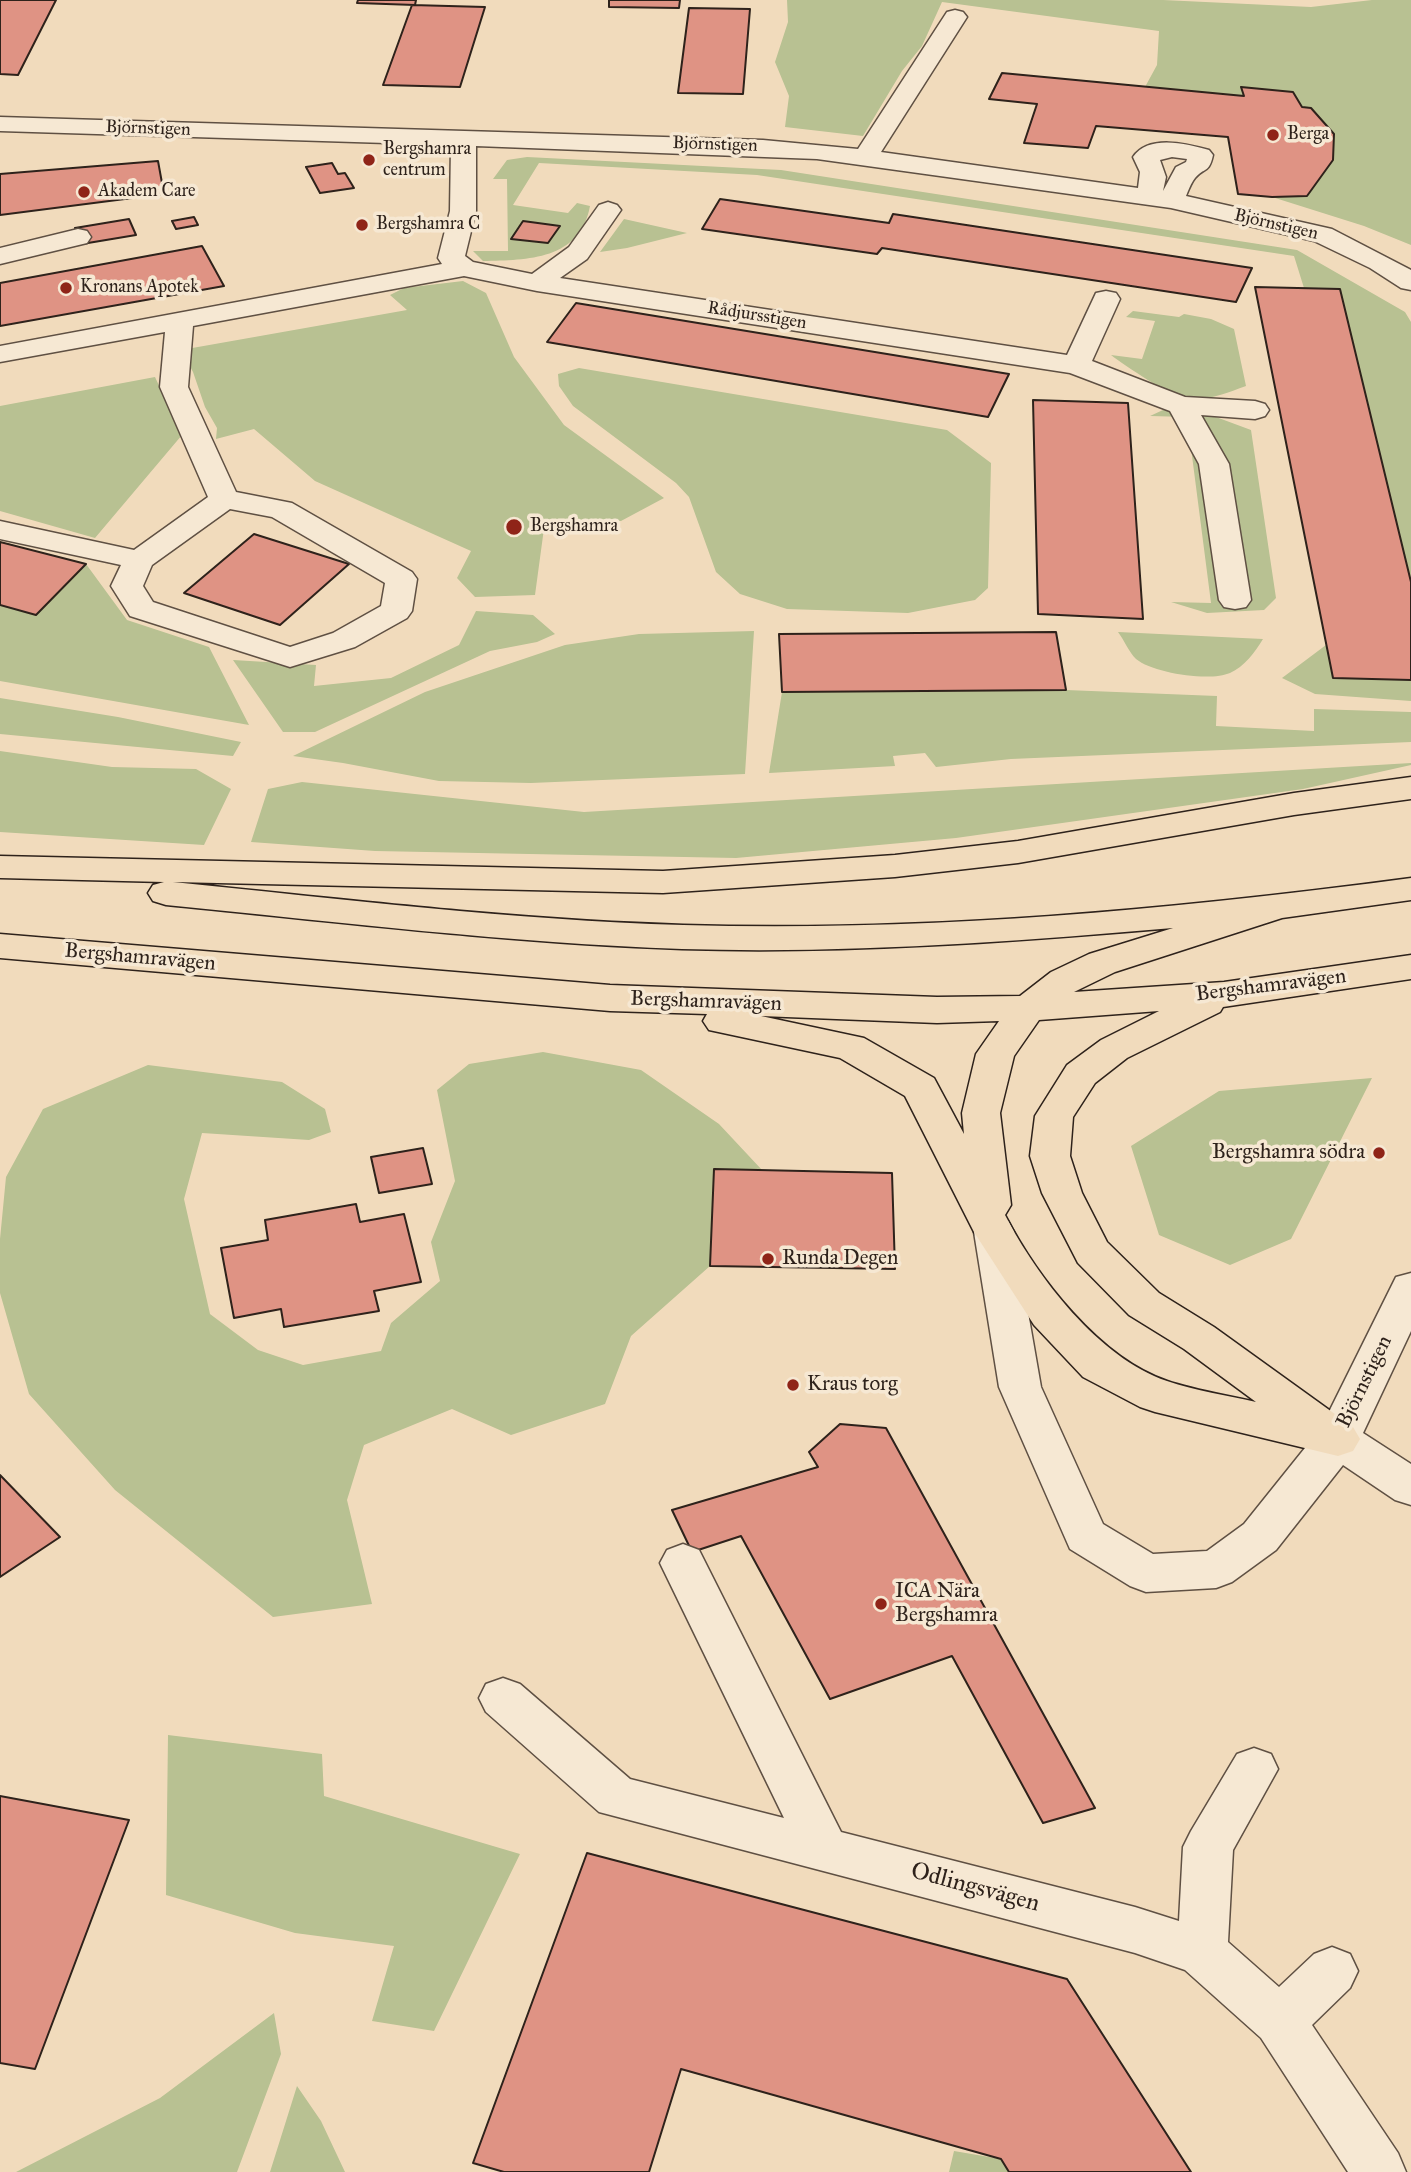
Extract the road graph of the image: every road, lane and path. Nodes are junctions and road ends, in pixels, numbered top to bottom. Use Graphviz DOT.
graph roads {
  1 [pos="955,17"];
  2 [pos="0,124"];
  3 [pos="464,138"];
  4 [pos="866,157"];
  5 [pos="608,209"];
  6 [pos="78,237"];
  7 [pos="0,256"];
  8 [pos="464,268"];
  9 [pos="1411,282"];
  10 [pos="537,283"];
  11 [pos="1106,299"];
  12 [pos="180,321"];
  13 [pos="0,354"];
  14 [pos="1076,365"];
  15 [pos="1181,405"];
  16 [pos="1255,410"];
  17 [pos="224,499"];
  18 [pos="0,530"];
  19 [pos="139,560"];
  20 [pos="1235,600"];
  21 [pos="1411,788"];
  22 [pos="0,867"];
  23 [pos="0,878"];
  24 [pos="1411,889"];
  25 [pos="1278,907"];
  26 [pos="0,946"];
  27 [pos="1411,967"];
  28 [pos="1224,994"];
  29 [pos="610,998"];
  30 [pos="1028,1008"];
  31 [pos="994,1231"];
  32 [pos="1411,1287"];
  33 [pos="1338,1439"];
  34 [pos="1411,1487"];
  35 [pos="683,1563"];
  36 [pos="503,1698"];
  37 [pos="1254,1769"];
  38 [pos="824,1849"];
  39 [pos="1202,1952"];
  40 [pos="1332,1971"];
  41 [pos="1279,2021"];
  42 [pos="1379,2172"];
  1 -- 4 [label="street"];
  2 -- 3 [label="street, Björnstigen"];
  3 -- 4 [label="street, Björnstigen"];
  3 -- 8 [label="street"];
  4 -- 9 [label="street, Björnstigen"];
  5 -- 10 [label="street"];
  6 -- 7 [label="street"];
  8 -- 10 [label="street, Rådjursstigen"];
  8 -- 12 [label="street"];
  10 -- 14 [label="street, Rådjursstigen"];
  11 -- 14 [label="street"];
  12 -- 13 [label="street"];
  12 -- 17 [label="street"];
  14 -- 15 [label="street, Rådjursstigen"];
  15 -- 16 [label="street, Rådjursstigen"];
  15 -- 20 [label="street"];
  17 -- 19 [label="street"];
  17 -- 19 [label="street"];
  18 -- 19 [label="street"];
  21 -- 22 [label="highway"];
  23 -- 25 [label="highway"];
  24 -- 25 [label="highway"];
  25 -- 30 [label="highway"];
  26 -- 29 [label="highway, Bergshamravägen"];
  27 -- 28 [label="highway, Bergshamravägen"];
  28 -- 30 [label="highway, Bergshamravägen"];
  28 -- 33 [label="highway"];
  29 -- 30 [label="highway, Bergshamravägen"];
  29 -- 31 [label="highway"];
  30 -- 31 [label="highway"];
  31 -- 33 [label="highway"];
  31 -- 33 [label="street, Björnstigen"];
  32 -- 33 [label="street, Björnstigen"];
  33 -- 34 [label="street"];
  35 -- 38 [label="street"];
  36 -- 38 [label="street, Odlingsvägen"];
  37 -- 39 [label="street"];
  38 -- 39 [label="street, Odlingsvägen"];
  39 -- 41 [label="street, Odlingsvägen"];
  40 -- 41 [label="street"];
  41 -- 42 [label="street, Odlingsvägen"];
}
